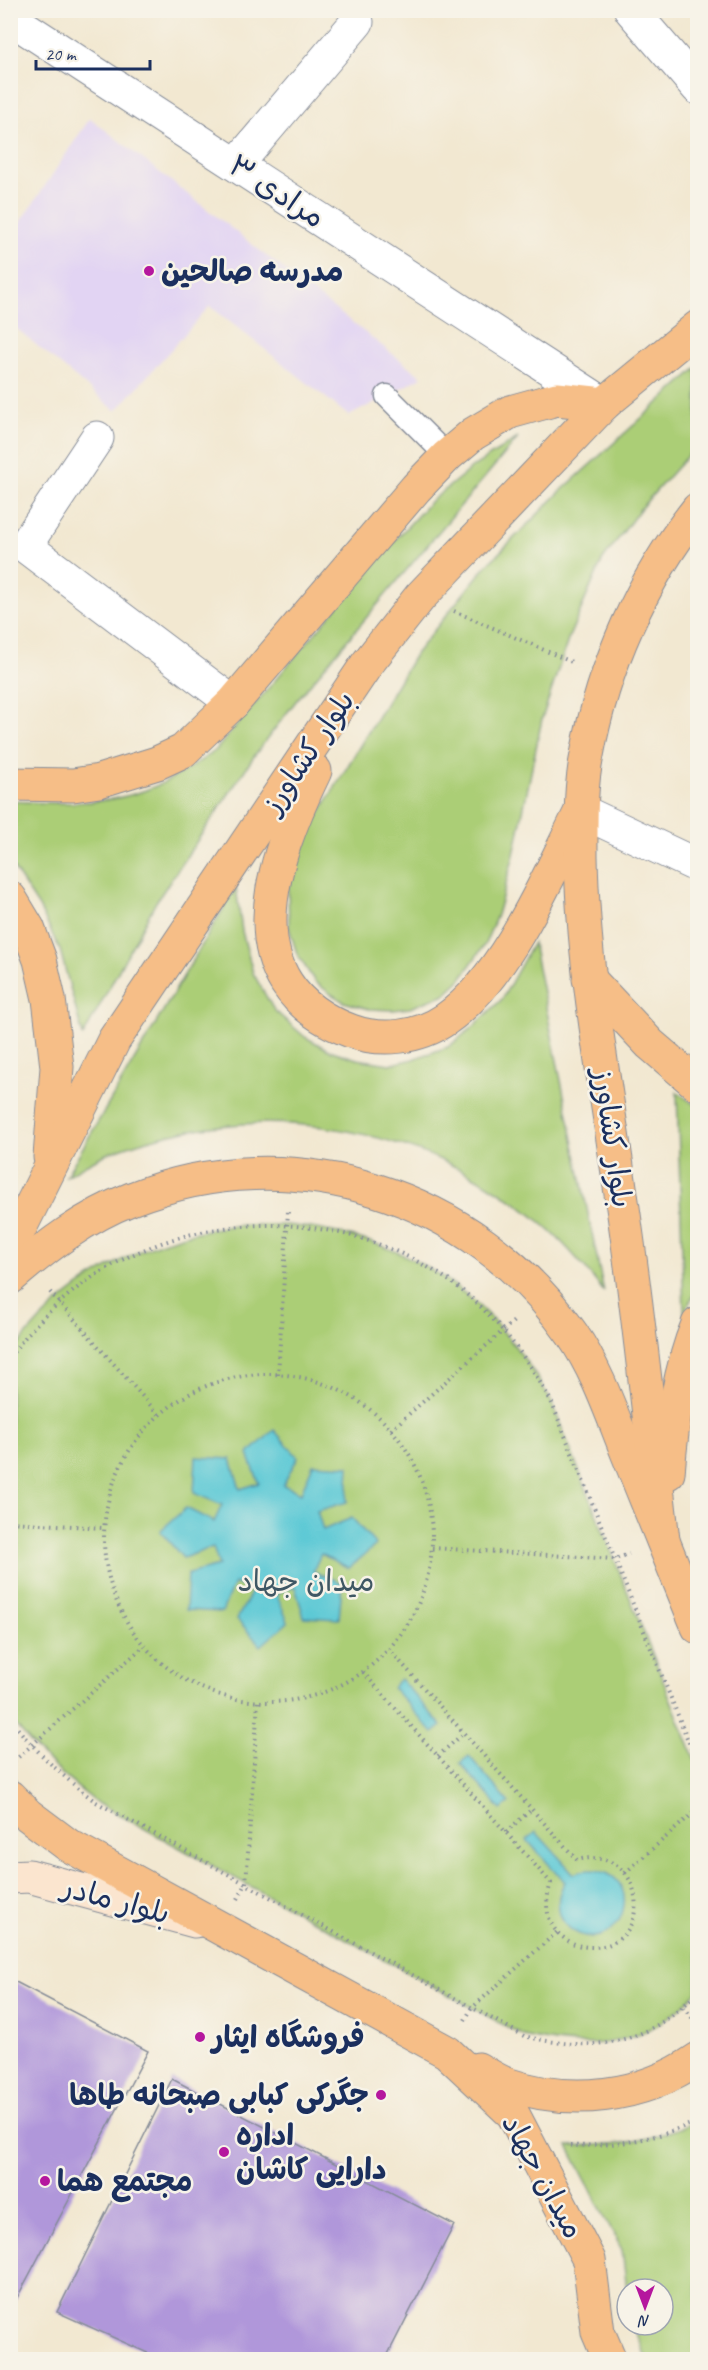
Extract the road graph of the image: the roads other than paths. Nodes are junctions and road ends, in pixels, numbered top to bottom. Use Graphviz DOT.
graph roads {
  1 [pos="633,12"];
  2 [pos="10,18"];
  3 [pos="357,22"];
  4 [pos="698,87"];
  5 [pos="237,164"];
  6 [pos="698,327"];
  7 [pos="387,396"];
  8 [pos="604,404"];
  9 [pos="97,438"];
  10 [pos="447,456"];
  11 [pos="698,508"];
  12 [pos="367,664"];
  13 [pos="233,703"];
  14 [pos="10,784"];
  15 [pos="581,811"];
  16 [pos="698,866"];
  17 [pos="10,898"];
  18 [pos="589,979"];
  19 [pos="698,1085"];
  20 [pos="48,1174"];
  21 [pos="15,1264"];
  22 [pos="698,1324"];
  23 [pos="663,1540"];
  24 [pos="698,1627"];
  25 [pos="10,1797"];
  26 [pos="10,1877"];
  27 [pos="221,1929"];
  28 [pos="447,2052"];
  29 [pos="698,2059"];
  30 [pos="610,2360"];
  1 -- 4 [label="street"];
  2 -- 5 [label="street, مرادی ۳"];
  3 -- 5 [label="street"];
  5 -- 8 [label="street, مرادی ۳"];
  6 -- 8 [label="main road, بلوار کشاورز"];
  7 -- 10 [label="lane"];
  8 -- 10 [label="main road"];
  8 -- 12 [label="main road, بلوار کشاورز"];
  9 -- 13 [label="street"];
  10 -- 13 [label="main road"];
  11 -- 15 [label="main road, بلوار کشاورز"];
  12 -- 15 [label="main road"];
  12 -- 20 [label="main road, بلوار کشاورز"];
  13 -- 14 [label="main road"];
  15 -- 16 [label="street"];
  15 -- 18 [label="main road, بلوار کشاورز"];
  17 -- 20 [label="main road"];
  18 -- 19 [label="main road"];
  18 -- 23 [label="main road, بلوار کشاورز"];
  20 -- 21 [label="main road, بلوار کشاورز"];
  21 -- 23 [label="main road"];
  22 -- 23 [label="main road"];
  23 -- 24 [label="main road"];
  25 -- 27 [label="main road, میدان جهاد"];
  26 -- 27 [label="street, بلوار مادر"];
  27 -- 28 [label="main road, میدان جهاد"];
  28 -- 29 [label="main road"];
  28 -- 30 [label="main road, میدان جهاد"];
}
